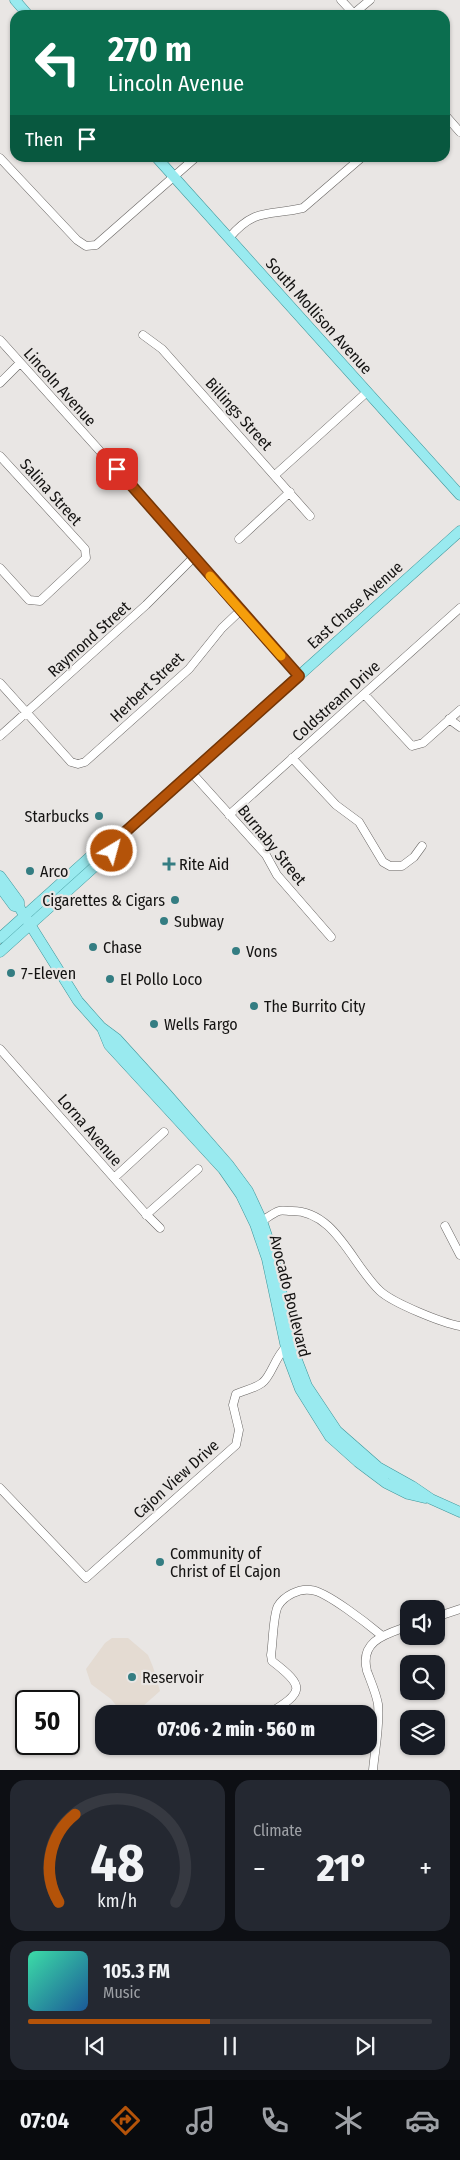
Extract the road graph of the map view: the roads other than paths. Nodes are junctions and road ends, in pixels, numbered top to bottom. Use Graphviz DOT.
graph roads {
  1 [pos="15,0"];
  2 [pos="341,0"];
  3 [pos="370,0"];
  4 [pos="24,10"];
  5 [pos="350,10"];
  6 [pos="359,10"];
  7 [pos="450,121"];
  8 [pos="460,132"];
  9 [pos="0,158"];
  10 [pos="161,162"];
  11 [pos="191,162"];
  12 [pos="356,162"];
  13 [pos="174,177"];
  14 [pos="229,238"];
  15 [pos="143,335"];
  16 [pos="0,340"];
  17 [pos="20,363"];
  18 [pos="0,383"];
  19 [pos="367,392"];
  20 [pos="0,456"];
  21 [pos="275,475"];
  22 [pos="290,492"];
  23 [pos="460,495"];
  24 [pos="310,516"];
  25 [pos="460,530"];
  26 [pos="239,539"];
  27 [pos="193,558"];
  28 [pos="0,568"];
  29 [pos="460,608"];
  30 [pos="241,610"];
  31 [pos="299,676"];
  32 [pos="0,683"];
  33 [pos="364,694"];
  34 [pos="460,710"];
  35 [pos="27,714"];
  36 [pos="449,719"];
  37 [pos="460,727"];
  38 [pos="0,736"];
  39 [pos="292,758"];
  40 [pos="191,772"];
  41 [pos="230,814"];
  42 [pos="114,842"];
  43 [pos="422,846"];
  44 [pos="0,876"];
  45 [pos="0,887"];
  46 [pos="19,907"];
  47 [pos="24,916"];
  48 [pos="30,926"];
  49 [pos="331,937"];
  50 [pos="0,938"];
  51 [pos="0,952"];
  52 [pos="101,1027"];
  53 [pos="0,1049"];
  54 [pos="164,1132"];
  55 [pos="198,1169"];
  56 [pos="114,1178"];
  57 [pos="146,1215"];
  58 [pos="262,1221"];
  59 [pos="446,1226"];
  60 [pos="160,1228"];
  61 [pos="460,1255"];
  62 [pos="460,1326"];
  63 [pos="286,1347"];
  64 [pos="0,1488"];
  65 [pos="431,1499"];
  66 [pos="460,1512"];
  67 [pos="460,1609"];
  68 [pos="445,1614"];
  69 [pos="400,1629"];
  70 [pos="381,1635"];
  71 [pos="283,1705"];
  72 [pos="373,1770"];
  1 -- 4 [label="main road"];
  2 -- 5 [label="street"];
  3 -- 6 [label="street"];
  7 -- 8 [label="street"];
  9 -- 13 [label="street"];
  10 -- 13 [label="main road, South Mollison Avenue"];
  11 -- 13 [label="street"];
  12 -- 14 [label="street"];
  13 -- 14 [label="main road, South Mollison Avenue"];
  14 -- 19 [label="main road, South Mollison Avenue"];
  15 -- 21 [label="street, Billings Street"];
  16 -- 17 [label="street, Lincoln Avenue"];
  17 -- 18 [label="street"];
  17 -- 27 [label="street, Lincoln Avenue"];
  19 -- 21 [label="street"];
  19 -- 23 [label="main road, South Mollison Avenue"];
  20 -- 28 [label="street, Salina Street"];
  21 -- 22 [label="street, Billings Street"];
  22 -- 24 [label="street, Billings Street"];
  22 -- 26 [label="street"];
  25 -- 31 [label="main road, East Chase Avenue"];
  27 -- 30 [label="street, Lincoln Avenue"];
  27 -- 35 [label="street, Raymond Street"];
  29 -- 33 [label="street, Coldstream Drive"];
  30 -- 31 [label="street, Lincoln Avenue"];
  30 -- 35 [label="street, Herbert Street"];
  31 -- 40 [label="main road, East Chase Avenue"];
  32 -- 35 [label="street"];
  33 -- 36 [label="street"];
  33 -- 39 [label="street, Coldstream Drive"];
  34 -- 36 [label="street"];
  35 -- 38 [label="street, Raymond Street"];
  36 -- 37 [label="street"];
  39 -- 41 [label="street, Coldstream Drive"];
  39 -- 43 [label="street"];
  40 -- 41 [label="street, Burnaby Street"];
  40 -- 42 [label="main road, East Chase Avenue"];
  41 -- 49 [label="street, Burnaby Street"];
  42 -- 47 [label="main road, East Chase Avenue"];
  42 -- 48 [label="main road, East Chase Avenue"];
  44 -- 46 [label="main road, Avocado Boulevard"];
  45 -- 46 [label="main road"];
  46 -- 47 [label="main road, Avocado Boulevard"];
  47 -- 48 [label="main road, Avocado Boulevard"];
  47 -- 50 [label="main road, East Chase Avenue"];
  48 -- 51 [label="main road, East Chase Avenue"];
  48 -- 52 [label="main road, Avocado Boulevard"];
  52 -- 58 [label="main road, Avocado Boulevard"];
  52 -- 63 [label="main road, Avocado Boulevard"];
  53 -- 56 [label="street, Lorna Avenue"];
  54 -- 56 [label="street"];
  55 -- 57 [label="street"];
  56 -- 57 [label="street, Lorna Avenue"];
  57 -- 60 [label="street, Lorna Avenue"];
  58 -- 62 [label="street"];
  58 -- 65 [label="main road, Avocado Boulevard"];
  59 -- 61 [label="street"];
  63 -- 64 [label="street, Cajon View Drive"];
  63 -- 65 [label="main road, Avocado Boulevard"];
  65 -- 66 [label="main road, Avocado Boulevard"];
  67 -- 68 [label="street"];
  69 -- 70 [label="street"];
  70 -- 71 [label="street"];
  70 -- 72 [label="street"];
}
